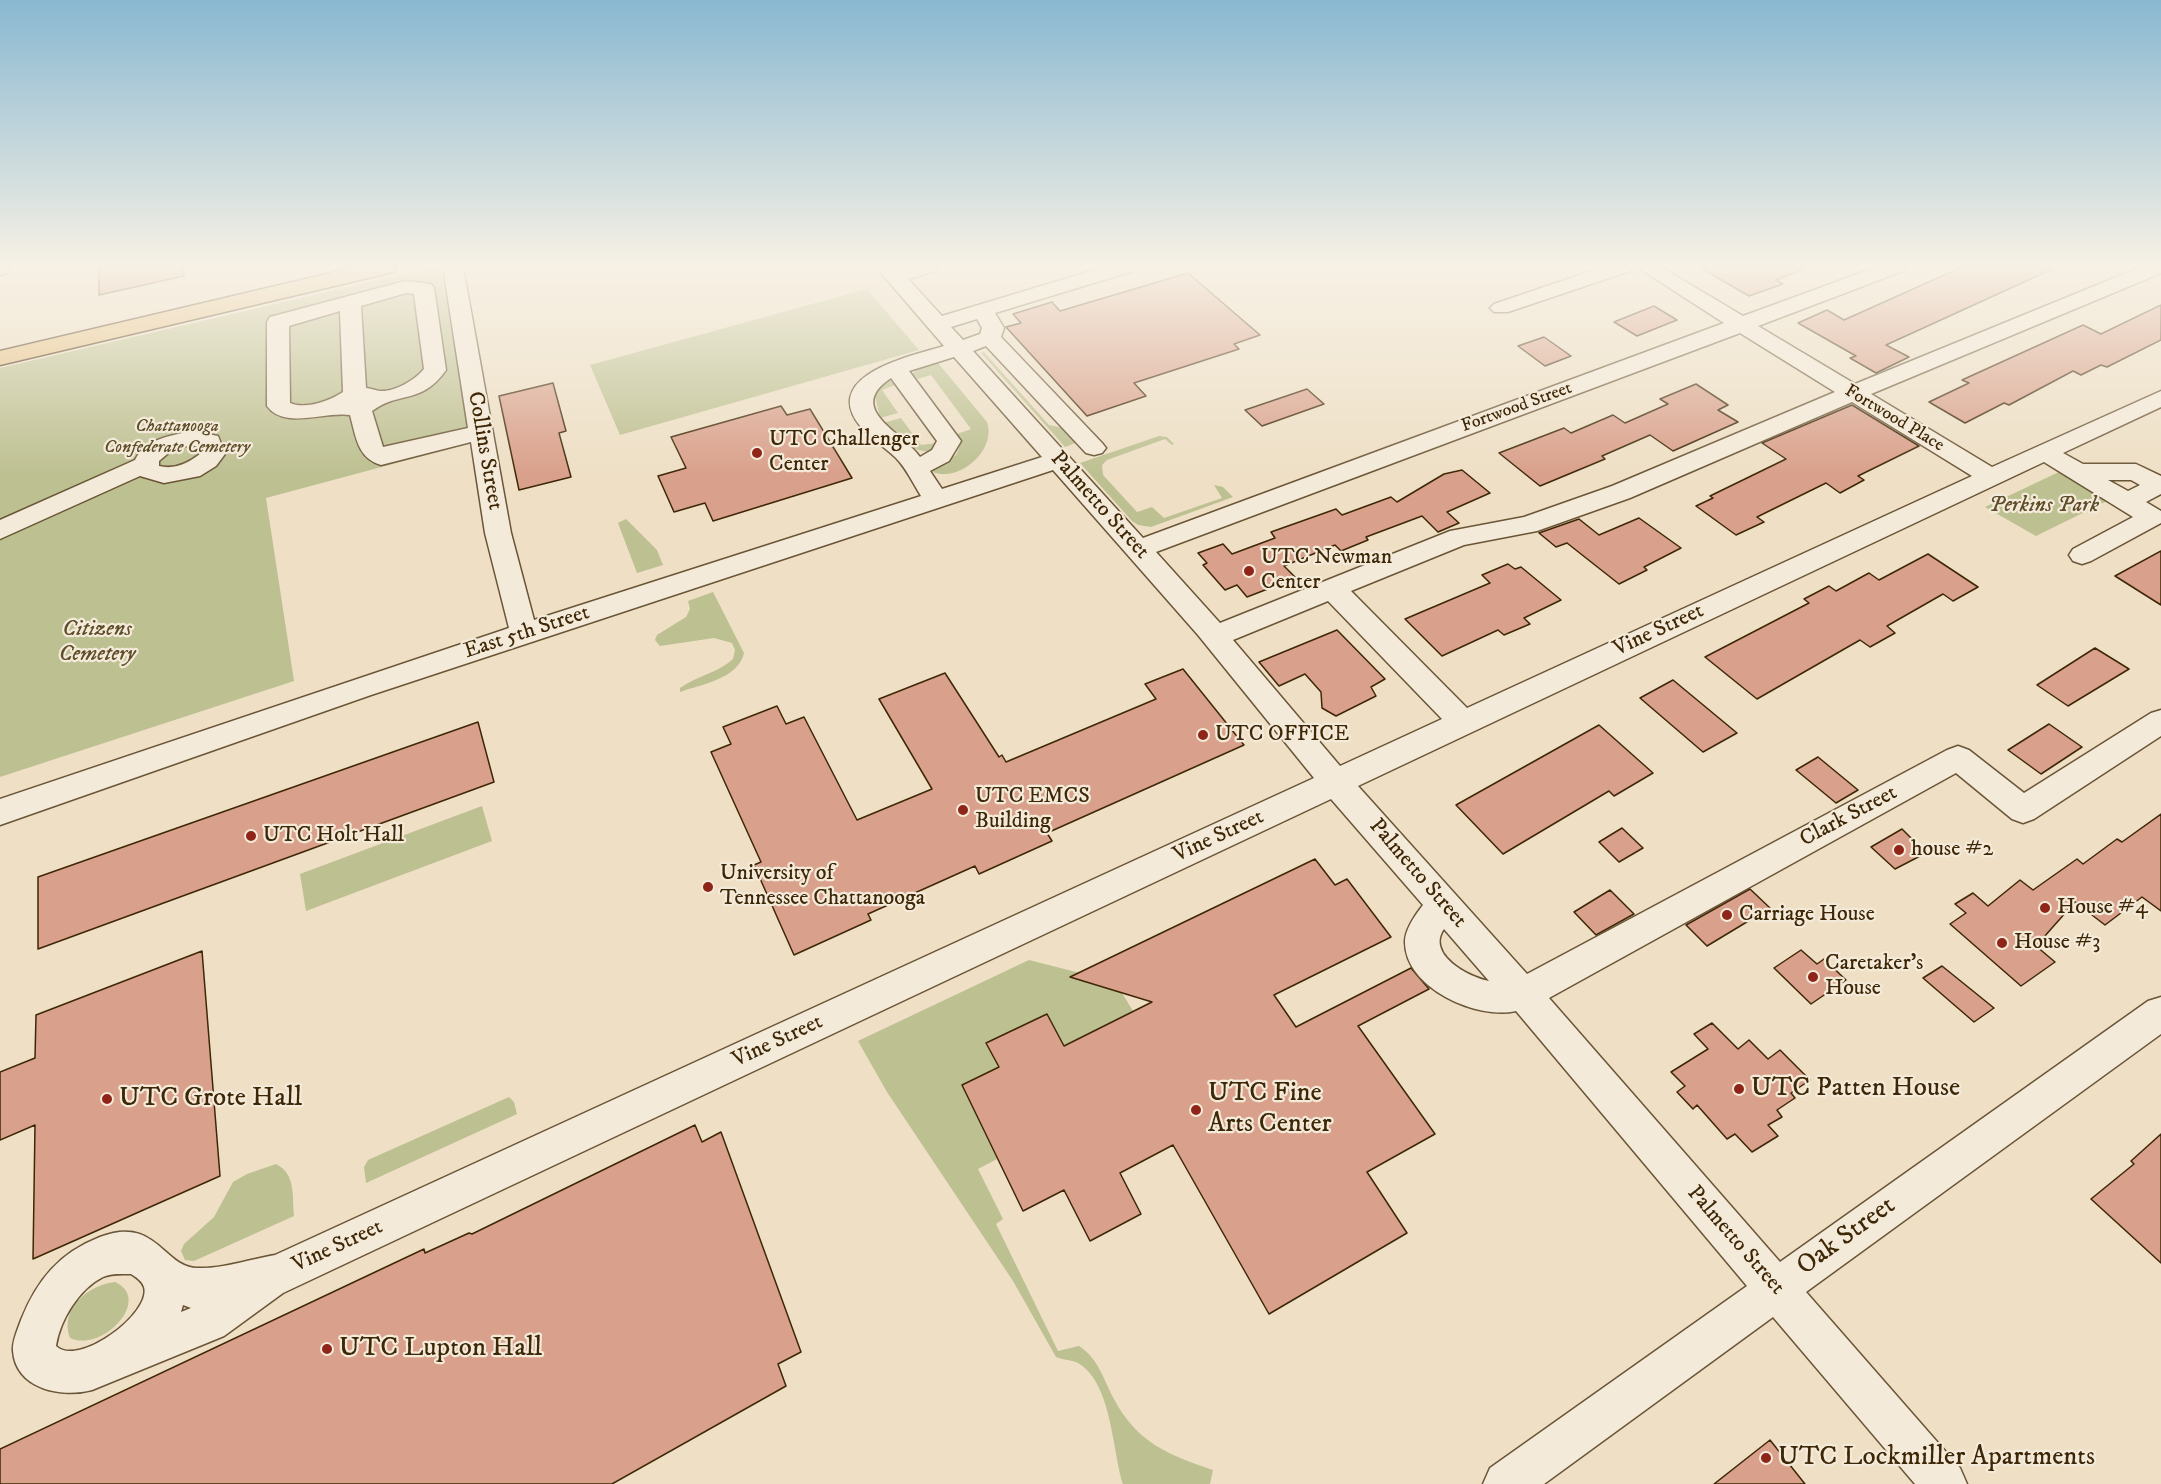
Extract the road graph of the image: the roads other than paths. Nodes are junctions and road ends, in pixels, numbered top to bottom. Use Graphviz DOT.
graph roads {
  1 [pos="90,336"];
  2 [pos="276,336"];
  3 [pos="353,336"];
  4 [pos="430,336"];
  5 [pos="465,336"];
  6 [pos="945,336"];
  7 [pos="1709,336"];
  8 [pos="1762,336"];
  9 [pos="1991,336"];
  10 [pos="990,338"];
  11 [pos="957,349"];
  12 [pos="0,356"];
  13 [pos="896,369"];
  14 [pos="1853,393"];
  15 [pos="2161,398"];
  16 [pos="358,402"];
  17 [pos="481,432"];
  18 [pos="1094,448"];
  19 [pos="2043,451"];
  20 [pos="1057,460"];
  21 [pos="147,464"];
  22 [pos="915,468"];
  23 [pos="2078,472"];
  24 [pos="1989,476"];
  25 [pos="936,500"];
  26 [pos="2128,502"];
  27 [pos="0,530"];
  28 [pos="1139,549"];
  29 [pos="2082,555"];
  30 [pos="1332,589"];
  31 [pos="524,634"];
  32 [pos="1215,636"];
  33 [pos="2161,720"];
  34 [pos="1464,723"];
  35 [pos="1336,783"];
  36 [pos="0,812"];
  37 [pos="1444,905"];
  38 [pos="1523,994"];
  39 [pos="2161,1013"];
  40 [pos="277,1275"];
  41 [pos="163,1278"];
  42 [pos="1775,1288"];
  43 [pos="105,1364"];
  44 [pos="1506,1484"];
  45 [pos="1944,1484"];
  1 -- 12 [label="main road"];
  2 -- 16 [label="street"];
  3 -- 16 [label="street"];
  4 -- 16 [label="street"];
  5 -- 17 [label="street, Collins Street"];
  6 -- 11 [label="street, Palmetto Street"];
  7 -- 28 [label="street, Fortwood Street"];
  8 -- 14 [label="street, Fortwood Place"];
  9 -- 14 [label="street"];
  10 -- 11 [label="street"];
  10 -- 18 [label="street"];
  11 -- 13 [label="street"];
  11 -- 20 [label="street, Palmetto Street"];
  13 -- 22 [label="street"];
  13 -- 22 [label="street"];
  14 -- 24 [label="street, Fortwood Place"];
  14 -- 30 [label="street"];
  15 -- 19 [label="street, Vine Street"];
  16 -- 17 [label="street"];
  17 -- 31 [label="street, Collins Street"];
  19 -- 23 [label="street"];
  19 -- 24 [label="street, Vine Street"];
  20 -- 25 [label="street, East 5th Street"];
  20 -- 28 [label="street, Palmetto Street"];
  21 -- 27 [label="street"];
  22 -- 25 [label="street"];
  23 -- 26 [label="street"];
  23 -- 26 [label="street"];
  24 -- 34 [label="street, Vine Street"];
  25 -- 31 [label="street, East 5th Street"];
  26 -- 29 [label="street"];
  28 -- 32 [label="street, Palmetto Street"];
  30 -- 32 [label="street"];
  30 -- 34 [label="street"];
  31 -- 36 [label="street, East 5th Street"];
  32 -- 35 [label="street, Palmetto Street"];
  33 -- 38 [label="street, Clark Street"];
  34 -- 35 [label="street, Vine Street"];
  35 -- 37 [label="street, Palmetto Street"];
  35 -- 40 [label="street, Vine Street"];
  37 -- 38 [label="street, Palmetto Street"];
  37 -- 38 [label="street"];
  38 -- 42 [label="street, Palmetto Street"];
  39 -- 42 [label="street, Oak Street"];
  40 -- 41 [label="street, Vine Street"];
  40 -- 43 [label="street, Vine Street"];
  41 -- 43 [label="street, Vine Street"];
  41 -- 43 [label="street, Vine Street"];
  42 -- 44 [label="street, Oak Street"];
  42 -- 45 [label="street, Palmetto Street"];
}
